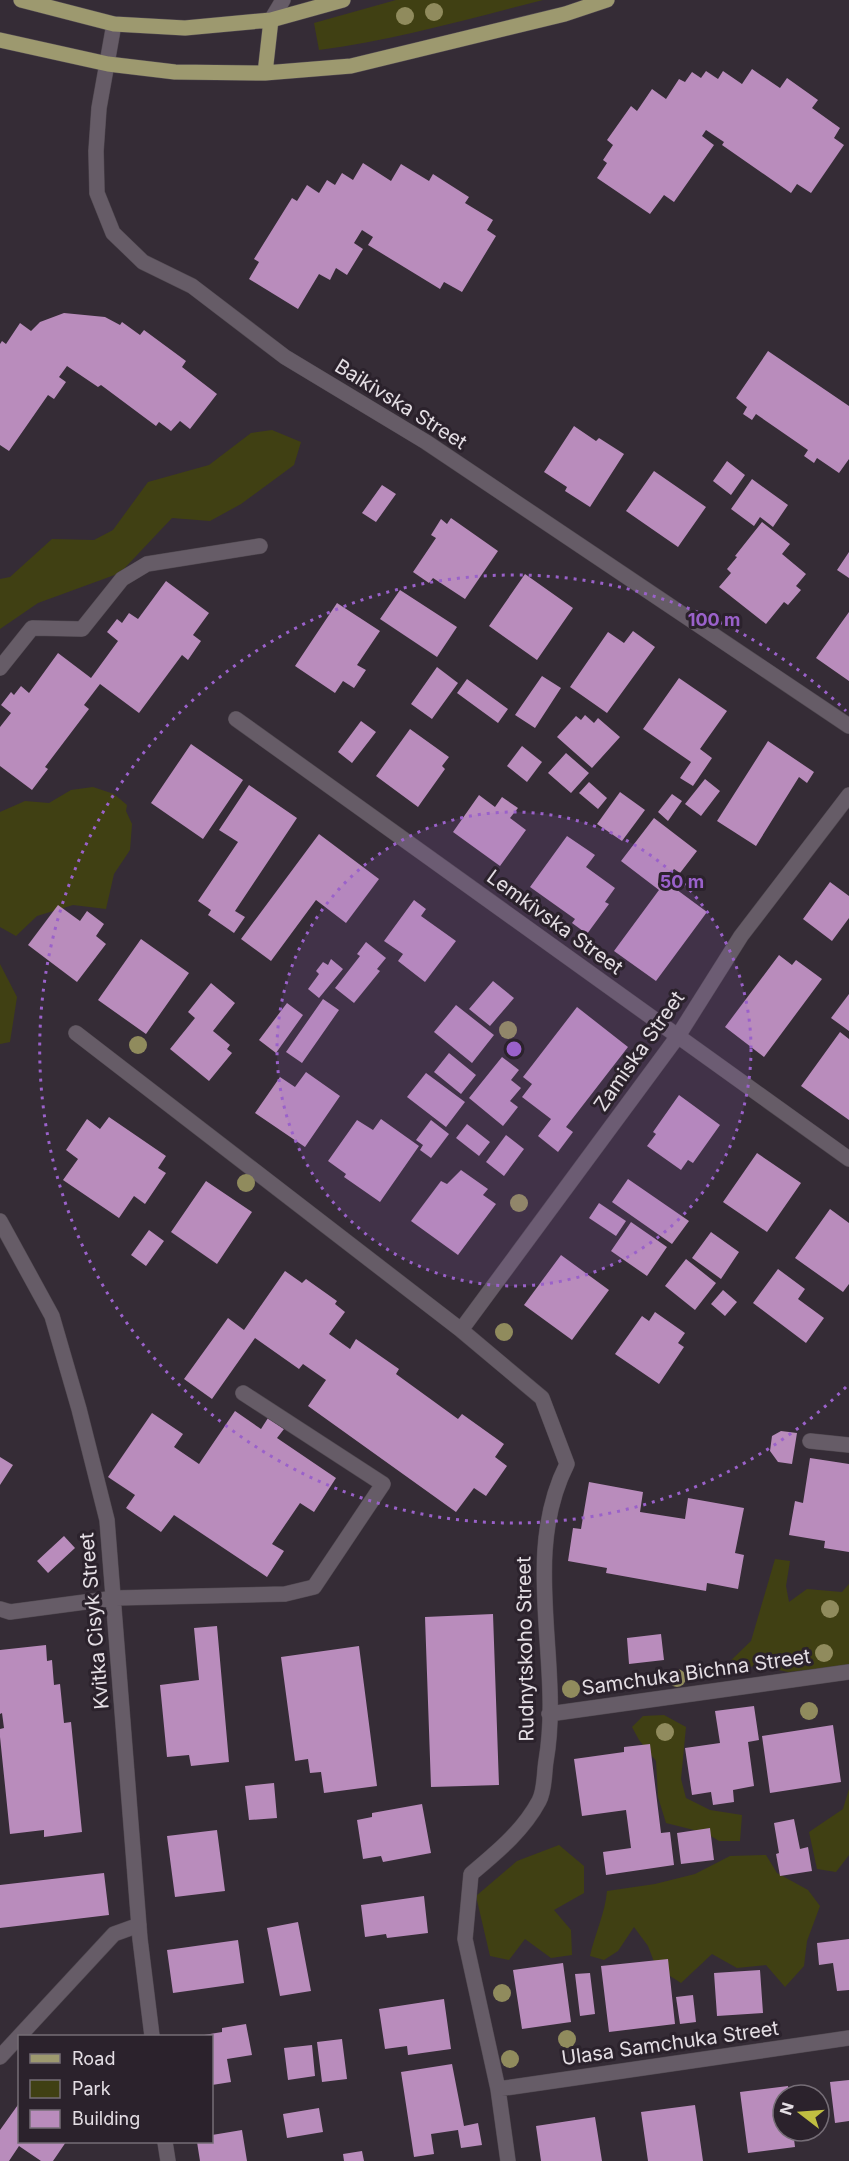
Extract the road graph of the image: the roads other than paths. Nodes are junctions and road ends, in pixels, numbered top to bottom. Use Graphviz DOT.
graph roads {
  1 [pos="21,0"];
  2 [pos="283,0"];
  3 [pos="343,0"];
  4 [pos="607,0"];
  5 [pos="271,20"];
  6 [pos="114,24"];
  7 [pos="0,40"];
  8 [pos="108,64"];
  9 [pos="265,73"];
  10 [pos="261,546"];
  11 [pos="0,669"];
  12 [pos="236,719"];
  13 [pos="849,726"];
  14 [pos="849,795"];
  15 [pos="76,1033"];
  16 [pos="678,1036"];
  17 [pos="849,1159"];
  18 [pos="0,1221"];
  19 [pos="461,1330"];
  20 [pos="243,1393"];
  21 [pos="810,1441"];
  22 [pos="849,1445"];
  23 [pos="115,1598"];
  24 [pos="0,1609"];
  25 [pos="849,1672"];
  26 [pos="549,1714"];
  27 [pos="139,1925"];
  28 [pos="20,2035"];
  29 [pos="152,2035"];
  30 [pos="18,2038"];
  31 [pos="849,2038"];
  32 [pos="0,2057"];
  33 [pos="498,2089"];
  34 [pos="165,2143"];
  35 [pos="168,2161"];
  36 [pos="508,2161"];
  1 -- 6 [label="main road"];
  2 -- 5 [label="street"];
  3 -- 5 [label="main road"];
  4 -- 9 [label="main road"];
  5 -- 6 [label="main road"];
  5 -- 9 [label="main road"];
  6 -- 8 [label="street, Baikivska Street"];
  7 -- 8 [label="main road"];
  8 -- 9 [label="main road"];
  8 -- 13 [label="street, Baikivska Street"];
  10 -- 11 [label="street"];
  12 -- 16 [label="street, Lemkivska Street"];
  14 -- 16 [label="street, Zamiska Street"];
  15 -- 19 [label="street"];
  16 -- 17 [label="street, Lemkivska Street"];
  16 -- 19 [label="street, Zamiska Street"];
  18 -- 23 [label="street, Kvitka Cisyk Street"];
  19 -- 26 [label="street, Rudnytskoho Street"];
  20 -- 23 [label="street"];
  21 -- 22 [label="street"];
  23 -- 24 [label="street"];
  23 -- 27 [label="street, Kvitka Cisyk Street"];
  25 -- 26 [label="street, Samchuka Bichna Street"];
  26 -- 33 [label="street, Rudnytskoho Street"];
  27 -- 28 [label="street"];
  27 -- 29 [label="street, Kvitka Cisyk Street"];
  30 -- 32 [label="street"];
  31 -- 33 [label="street, Ulasa Samchuka Street"];
  33 -- 36 [label="street, Rudnytskoho Street"];
  34 -- 35 [label="street"];
}
